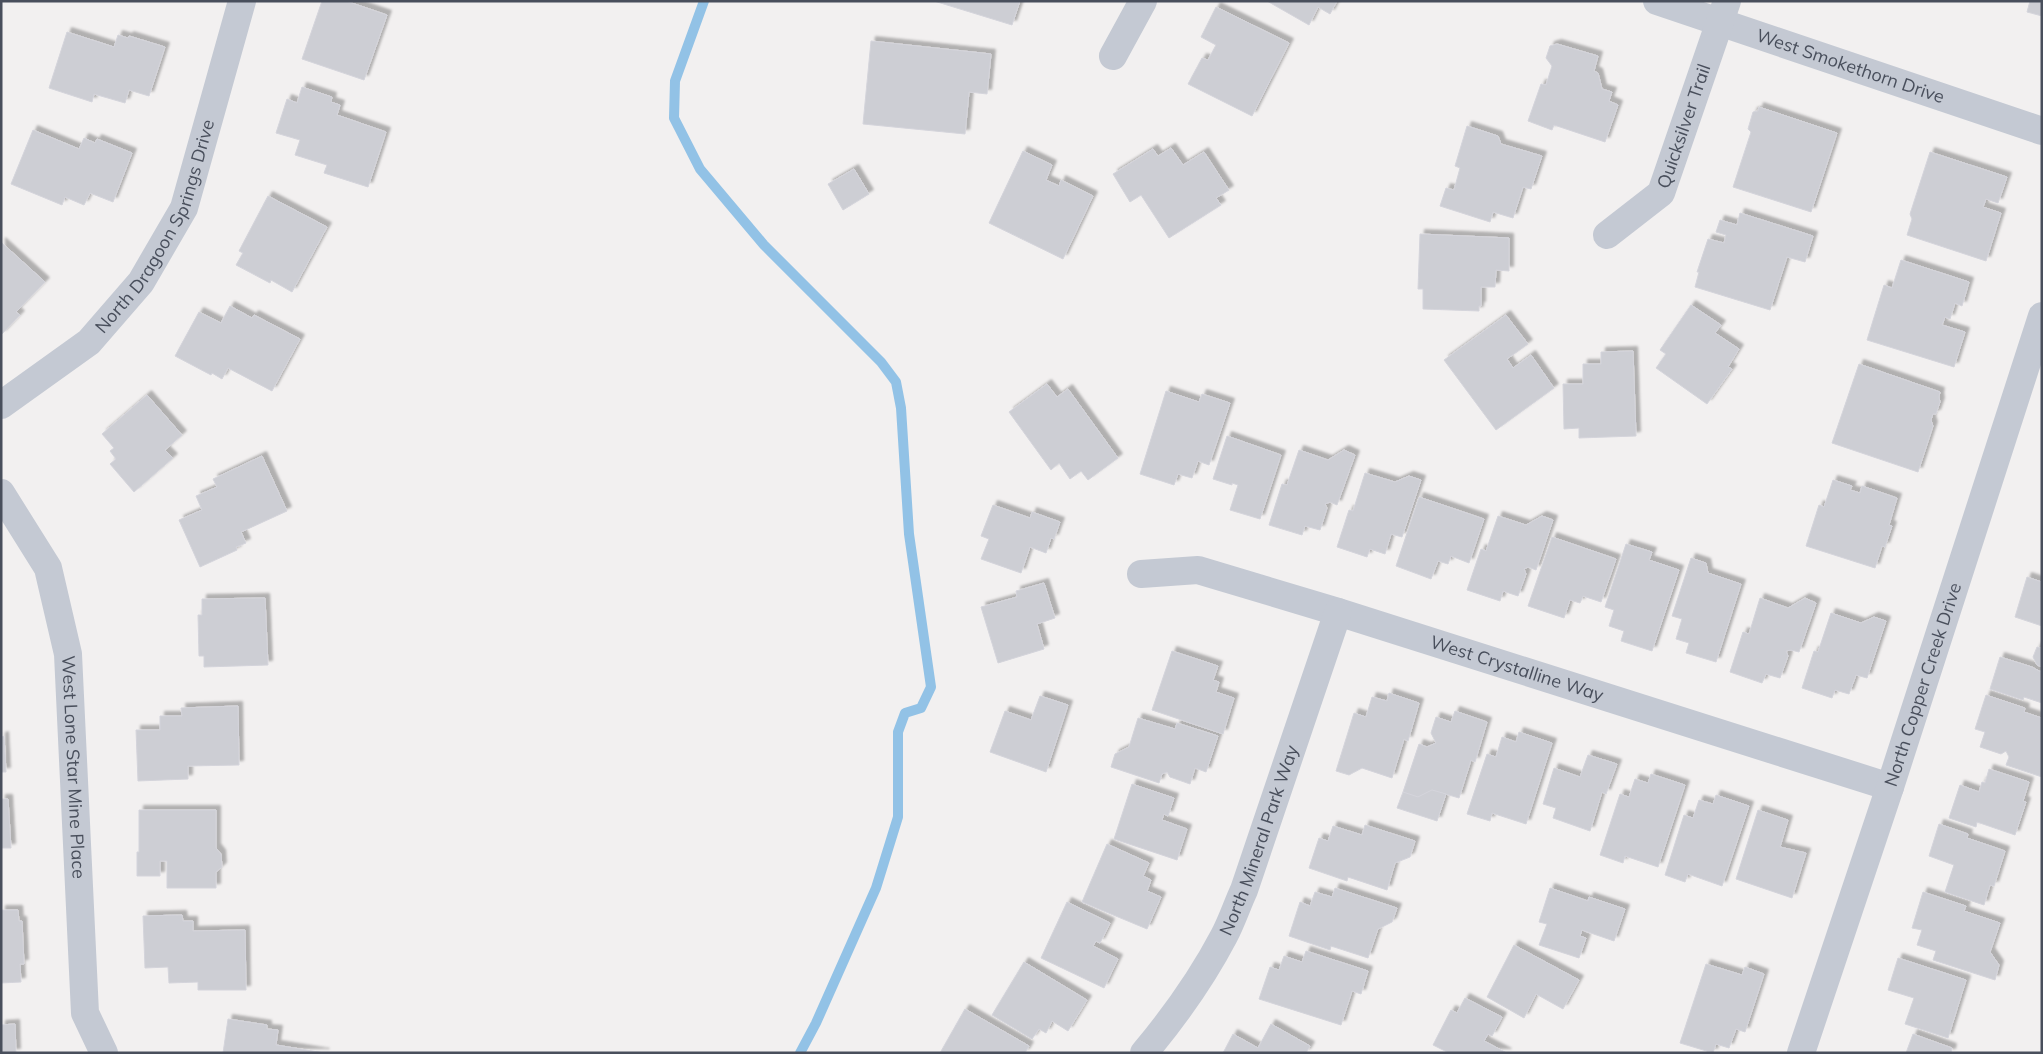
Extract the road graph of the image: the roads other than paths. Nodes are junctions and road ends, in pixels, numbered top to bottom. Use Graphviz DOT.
graph roads {
  1 [pos="242,1"];
  2 [pos="1143,1"];
  3 [pos="1658,1"];
  4 [pos="1724,12"];
  5 [pos="1112,56"];
  6 [pos="2042,131"];
  7 [pos="1607,235"];
  8 [pos="2042,316"];
  9 [pos="1,405"];
  10 [pos="1,493"];
  11 [pos="1141,574"];
  12 [pos="1338,612"];
  13 [pos="1890,787"];
  14 [pos="104,1053"];
  15 [pos="1144,1053"];
  16 [pos="1801,1053"];
  1 -- 9 [label="street, North Dragoon Springs Drive"];
  2 -- 5 [label="street"];
  3 -- 4 [label="street, West Smokethorn Drive"];
  4 -- 6 [label="street, West Smokethorn Drive"];
  4 -- 7 [label="street, Quicksilver Trail"];
  8 -- 13 [label="street, North Copper Creek Drive"];
  10 -- 14 [label="street, West Lone Star Mine Place"];
  11 -- 12 [label="street, West Crystalline Way"];
  12 -- 13 [label="street, West Crystalline Way"];
  12 -- 15 [label="street, North Mineral Park Way"];
  13 -- 16 [label="street, North Copper Creek Drive"];
}
